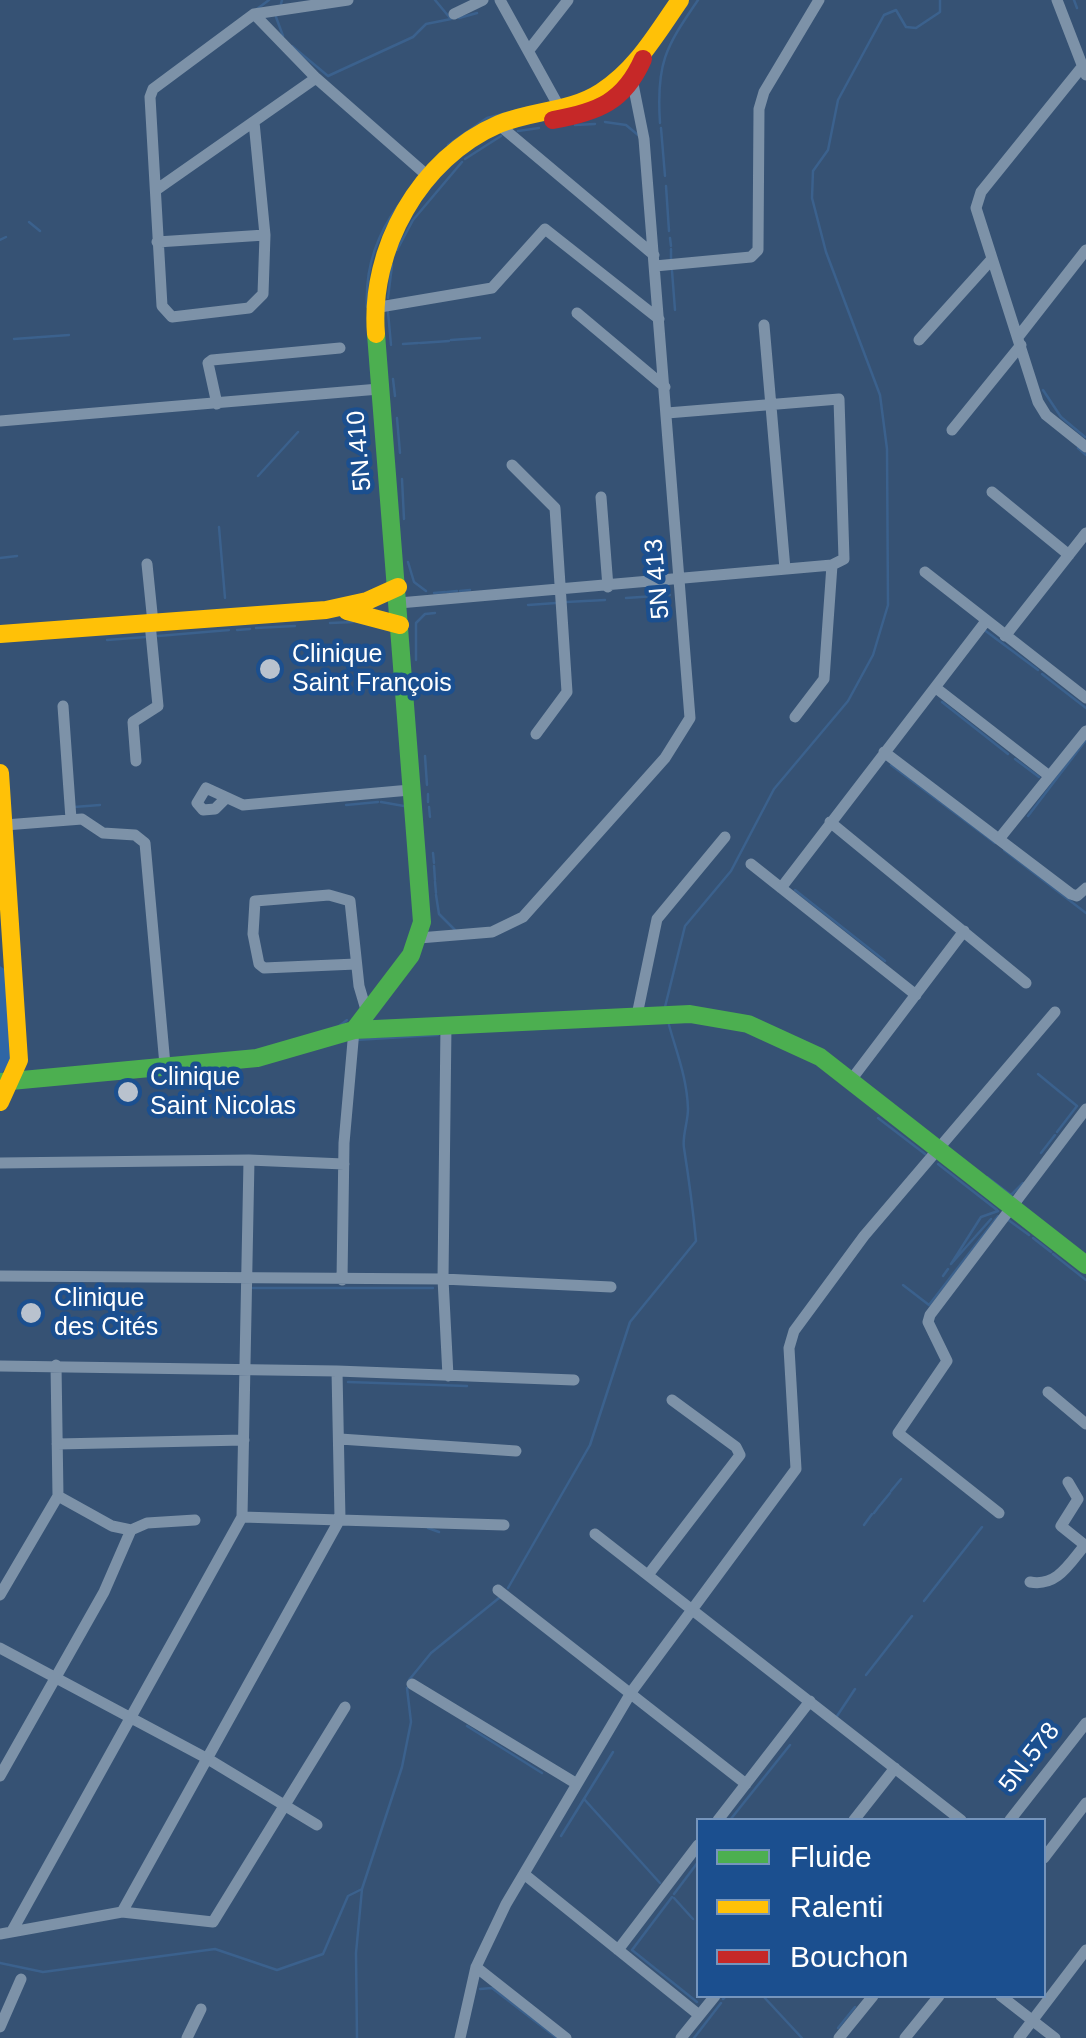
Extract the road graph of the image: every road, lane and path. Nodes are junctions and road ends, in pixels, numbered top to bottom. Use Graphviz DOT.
graph roads {
  1 [pos="348,0"];
  2 [pos="483,0"];
  3 [pos="500,0"];
  4 [pos="568,0"];
  5 [pos="680,0"];
  6 [pos="819,0"];
  7 [pos="1059,1"];
  8 [pos="276,6"];
  9 [pos="254,14"];
  10 [pos="454,14"];
  11 [pos="528,50"];
  12 [pos="1084,71"];
  13 [pos="630,77"];
  14 [pos="316,78"];
  15 [pos="562,113"];
  16 [pos="254,122"];
  17 [pos="502,123"];
  18 [pos="430,178"];
  19 [pos="156,190"];
  20 [pos="265,235"];
  21 [pos="157,242"];
  22 [pos="1086,250"];
  23 [pos="992,259"];
  24 [pos="654,261"];
  25 [pos="374,308"];
  26 [pos="577,313"];
  27 [pos="659,319"];
  28 [pos="764,324"];
  29 [pos="919,340"];
  30 [pos="1019,341"];
  31 [pos="340,348"];
  32 [pos="665,387"];
  33 [pos="379,389"];
  34 [pos="217,404"];
  35 [pos="770,404"];
  36 [pos="667,413"];
  37 [pos="0,421"];
  38 [pos="952,430"];
  39 [pos="1086,447"];
  40 [pos="512,465"];
  41 [pos="992,492"];
  42 [pos="601,498"];
  43 [pos="1086,532"];
  44 [pos="1068,555"];
  45 [pos="147,564"];
  46 [pos="832,564"];
  47 [pos="785,568"];
  48 [pos="925,572"];
  49 [pos="680,581"];
  50 [pos="608,587"];
  51 [pos="560,592"];
  52 [pos="398,595"];
  53 [pos="326,610"];
  54 [pos="986,621"];
  55 [pos="152,623"];
  56 [pos="400,626"];
  57 [pos="0,634"];
  58 [pos="1005,636"];
  59 [pos="936,688"];
  60 [pos="1086,698"];
  61 [pos="63,706"];
  62 [pos="795,716"];
  63 [pos="1086,731"];
  64 [pos="536,734"];
  65 [pos="884,752"];
  66 [pos="136,761"];
  67 [pos="0,773"];
  68 [pos="1048,775"];
  69 [pos="410,790"];
  70 [pos="226,798"];
  71 [pos="71,819"];
  72 [pos="830,822"];
  73 [pos="5,825"];
  74 [pos="725,837"];
  75 [pos="999,839"];
  76 [pos="751,864"];
  77 [pos="781,888"];
  78 [pos="1086,888"];
  79 [pos="4,893"];
  80 [pos="964,931"];
  81 [pos="419,938"];
  82 [pos="356,964"];
  83 [pos="1026,982"];
  84 [pos="916,995"];
  85 [pos="1054,1012"];
  86 [pos="367,1013"];
  87 [pos="646,1014"];
  88 [pos="446,1025"];
  89 [pos="354,1030"];
  90 [pos="165,1064"];
  91 [pos="851,1080"];
  92 [pos="5,1082"];
  93 [pos="0,1102"];
  94 [pos="1086,1109"];
  95 [pos="936,1148"];
  96 [pos="249,1160"];
  97 [pos="0,1163"];
  98 [pos="344,1164"];
  99 [pos="1010,1205"];
  100 [pos="1086,1265"];
  101 [pos="0,1276"];
  102 [pos="243,1277"];
  103 [pos="444,1279"];
  104 [pos="342,1280"];
  105 [pos="610,1287"];
  106 [pos="56,1365"];
  107 [pos="0,1366"];
  108 [pos="246,1370"];
  109 [pos="337,1370"];
  110 [pos="448,1376"];
  111 [pos="574,1380"];
  112 [pos="1048,1392"];
  113 [pos="672,1400"];
  114 [pos="1085,1421"];
  115 [pos="340,1439"];
  116 [pos="244,1440"];
  117 [pos="57,1444"];
  118 [pos="516,1452"];
  119 [pos="1068,1482"];
  120 [pos="58,1496"];
  121 [pos="999,1513"];
  122 [pos="242,1518"];
  123 [pos="340,1519"];
  124 [pos="194,1520"];
  125 [pos="504,1525"];
  126 [pos="131,1530"];
  127 [pos="595,1534"];
  128 [pos="1085,1546"];
  129 [pos="648,1575"];
  130 [pos="1030,1582"];
  131 [pos="498,1590"];
  132 [pos="0,1596"];
  133 [pos="694,1609"];
  134 [pos="0,1648"];
  135 [pos="52,1678"];
  136 [pos="412,1684"];
  137 [pos="632,1691"];
  138 [pos="810,1701"];
  139 [pos="345,1707"];
  140 [pos="129,1720"];
  141 [pos="1086,1723"];
  142 [pos="208,1759"];
  143 [pos="895,1768"];
  144 [pos="0,1776"];
  145 [pos="577,1784"];
  146 [pos="746,1784"];
  147 [pos="1086,1803"];
  148 [pos="284,1806"];
  149 [pos="720,1818"];
  150 [pos="856,1818"];
  151 [pos="958,1818"];
  152 [pos="1012,1818"];
  153 [pos="317,1826"];
  154 [pos="696,1849"];
  155 [pos="1046,1855"];
  156 [pos="524,1874"];
  157 [pos="122,1912"];
  158 [pos="6,1932"];
  159 [pos="618,1950"];
  160 [pos="1086,1950"];
  161 [pos="476,1968"];
  162 [pos="21,1979"];
  163 [pos="713,1998"];
  164 [pos="871,1998"];
  165 [pos="937,1998"];
  166 [pos="1004,1998"];
  167 [pos="201,2010"];
  168 [pos="699,2015"];
  169 [pos="1032,2020"];
  170 [pos="0,2026"];
  171 [pos="187,2038"];
  172 [pos="460,2038"];
  173 [pos="566,2038"];
  174 [pos="681,2038"];
  175 [pos="839,2038"];
  176 [pos="905,2038"];
  177 [pos="1019,2038"];
  178 [pos="1055,2038"];
  1 -- 8 [label="street"];
  2 -- 10 [label="street"];
  3 -- 11 [label="street"];
  4 -- 11 [label="street"];
  5 -- 13 [label="street, 5N.410"];
  6 -- 24 [label="street"];
  7 -- 12 [label="street"];
  8 -- 9 [label="street"];
  9 -- 14 [label="street"];
  9 -- 19 [label="street"];
  11 -- 15 [label="street"];
  12 -- 23 [label="street"];
  13 -- 15 [label="street, 5N.410"];
  13 -- 24 [label="street, 5N 413"];
  14 -- 16 [label="street"];
  14 -- 18 [label="street"];
  15 -- 17 [label="street, 5N.410"];
  16 -- 19 [label="street"];
  16 -- 20 [label="street"];
  17 -- 18 [label="street, 5N.410"];
  17 -- 24 [label="street"];
  18 -- 25 [label="street, 5N.410"];
  19 -- 21 [label="street"];
  20 -- 21 [label="street"];
  20 -- 21 [label="street"];
  22 -- 30 [label="street"];
  23 -- 29 [label="street"];
  23 -- 30 [label="street"];
  24 -- 27 [label="street, 5N 413"];
  25 -- 27 [label="street"];
  25 -- 33 [label="street, 5N.410"];
  26 -- 32 [label="street"];
  27 -- 32 [label="street, 5N 413"];
  28 -- 35 [label="street"];
  30 -- 38 [label="street"];
  30 -- 39 [label="street"];
  31 -- 34 [label="street"];
  32 -- 36 [label="street, 5N 413"];
  33 -- 34 [label="street"];
  33 -- 52 [label="street, 5N.410"];
  34 -- 37 [label="street"];
  35 -- 36 [label="street"];
  35 -- 46 [label="street"];
  35 -- 47 [label="street"];
  36 -- 49 [label="street, 5N 413"];
  40 -- 51 [label="street"];
  41 -- 44 [label="street"];
  42 -- 50 [label="street"];
  43 -- 44 [label="street"];
  44 -- 58 [label="street"];
  45 -- 55 [label="street"];
  46 -- 47 [label="street"];
  46 -- 62 [label="street"];
  47 -- 49 [label="street"];
  48 -- 54 [label="street"];
  49 -- 50 [label="street"];
  49 -- 81 [label="street, 5N 413"];
  50 -- 51 [label="street"];
  51 -- 52 [label="street"];
  51 -- 64 [label="street"];
  52 -- 53 [label="street"];
  52 -- 56 [label="street, 5N.410"];
  53 -- 55 [label="street"];
  53 -- 56 [label="street"];
  54 -- 58 [label="street"];
  54 -- 59 [label="street"];
  55 -- 57 [label="street"];
  55 -- 66 [label="street"];
  56 -- 69 [label="street, 5N.410"];
  58 -- 60 [label="street"];
  59 -- 65 [label="street"];
  59 -- 68 [label="street"];
  61 -- 71 [label="street"];
  63 -- 68 [label="street"];
  65 -- 72 [label="street"];
  65 -- 75 [label="street"];
  67 -- 73 [label="street"];
  68 -- 75 [label="street"];
  69 -- 70 [label="street"];
  69 -- 81 [label="street, 5N.410"];
  71 -- 73 [label="street"];
  71 -- 90 [label="street"];
  72 -- 77 [label="street"];
  72 -- 80 [label="street"];
  73 -- 79 [label="street"];
  74 -- 87 [label="street"];
  75 -- 78 [label="street"];
  76 -- 77 [label="street"];
  77 -- 84 [label="street"];
  79 -- 92 [label="street"];
  80 -- 83 [label="street"];
  80 -- 84 [label="street"];
  81 -- 86 [label="street"];
  82 -- 82 [label="street"];
  82 -- 86 [label="street"];
  84 -- 91 [label="street"];
  85 -- 95 [label="street"];
  86 -- 89 [label="street"];
  87 -- 88 [label="street"];
  87 -- 91 [label="street"];
  88 -- 89 [label="street"];
  88 -- 103 [label="street"];
  89 -- 90 [label="street"];
  89 -- 98 [label="street"];
  90 -- 92 [label="street"];
  91 -- 95 [label="street"];
  92 -- 93 [label="street"];
  94 -- 99 [label="street"];
  95 -- 99 [label="street"];
  95 -- 133 [label="street"];
  96 -- 97 [label="street"];
  96 -- 98 [label="street"];
  96 -- 102 [label="street"];
  98 -- 104 [label="street"];
  99 -- 100 [label="street"];
  99 -- 121 [label="street"];
  101 -- 102 [label="street"];
  102 -- 104 [label="street"];
  102 -- 108 [label="street"];
  103 -- 104 [label="street"];
  103 -- 105 [label="street"];
  103 -- 110 [label="street"];
  106 -- 107 [label="street"];
  106 -- 108 [label="street"];
  106 -- 117 [label="street"];
  108 -- 109 [label="street"];
  108 -- 116 [label="street"];
  109 -- 110 [label="street"];
  109 -- 115 [label="street"];
  110 -- 111 [label="street"];
  112 -- 114 [label="street"];
  113 -- 129 [label="street"];
  115 -- 118 [label="street"];
  115 -- 123 [label="street"];
  116 -- 117 [label="street"];
  116 -- 122 [label="street"];
  117 -- 120 [label="street"];
  119 -- 128 [label="street"];
  120 -- 126 [label="street"];
  120 -- 132 [label="street"];
  122 -- 123 [label="street"];
  122 -- 140 [label="street"];
  123 -- 125 [label="street"];
  123 -- 142 [label="street"];
  124 -- 126 [label="street"];
  126 -- 135 [label="street"];
  127 -- 129 [label="street"];
  128 -- 130 [label="street"];
  129 -- 133 [label="street"];
  131 -- 137 [label="street"];
  133 -- 137 [label="street"];
  133 -- 138 [label="street"];
  134 -- 135 [label="street"];
  135 -- 140 [label="street"];
  135 -- 144 [label="street"];
  136 -- 145 [label="street"];
  137 -- 145 [label="street"];
  137 -- 146 [label="street"];
  138 -- 143 [label="street"];
  138 -- 146 [label="street"];
  139 -- 148 [label="street"];
  140 -- 142 [label="street"];
  140 -- 158 [label="street"];
  141 -- 152 [label="street, 5N.578"];
  142 -- 148 [label="street"];
  142 -- 157 [label="street"];
  143 -- 150 [label="street"];
  143 -- 151 [label="street"];
  145 -- 156 [label="street"];
  146 -- 149 [label="street"];
  147 -- 155 [label="street"];
  148 -- 153 [label="street"];
  148 -- 157 [label="street"];
  154 -- 159 [label="street"];
  156 -- 159 [label="street"];
  156 -- 161 [label="street"];
  157 -- 158 [label="street"];
  159 -- 168 [label="street"];
  160 -- 169 [label="street"];
  161 -- 172 [label="street"];
  161 -- 173 [label="street"];
  162 -- 170 [label="street"];
  163 -- 168 [label="street"];
  164 -- 175 [label="street"];
  165 -- 176 [label="street"];
  166 -- 169 [label="street"];
  167 -- 171 [label="street"];
  168 -- 174 [label="street"];
  169 -- 177 [label="street"];
  169 -- 178 [label="street"];
}
